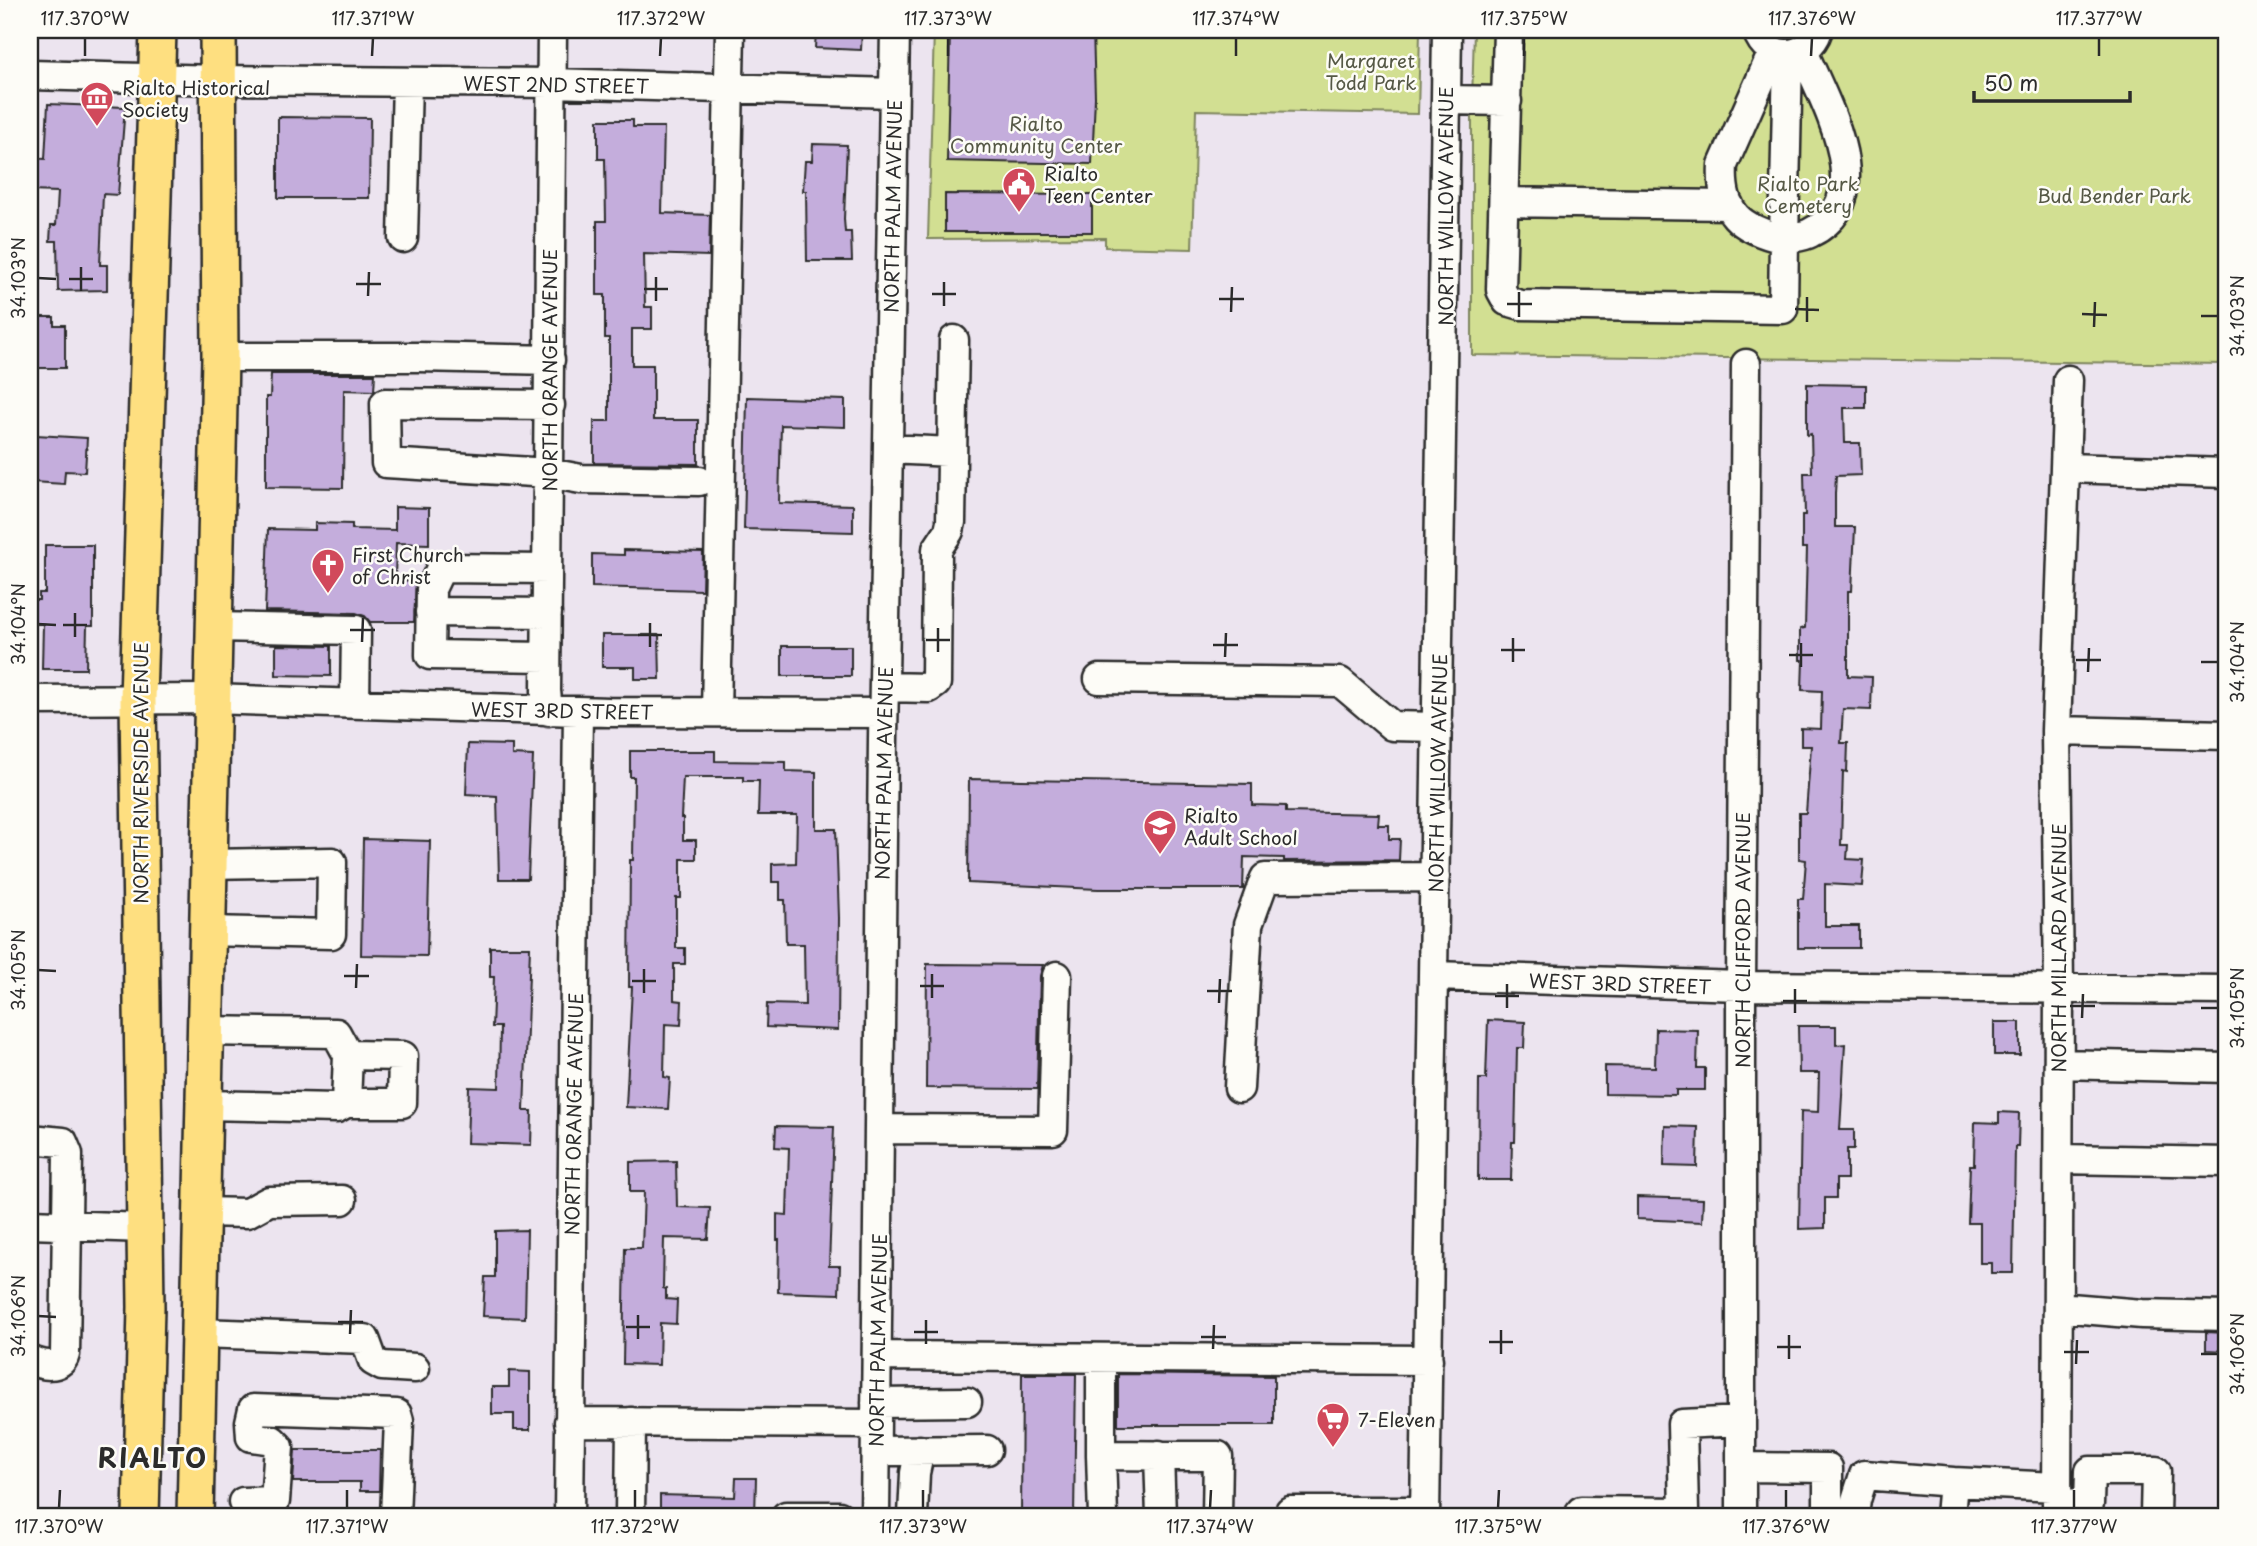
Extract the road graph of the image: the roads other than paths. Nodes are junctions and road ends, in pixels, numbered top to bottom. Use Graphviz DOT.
graph roads {
  1 [pos="159,30"];
  2 [pos="218,30"];
  3 [pos="552,30"];
  4 [pos="730,30"];
  5 [pos="895,30"];
  6 [pos="1447,30"];
  7 [pos="1508,30"];
  8 [pos="1788,43"];
  9 [pos="30,75"];
  10 [pos="158,77"];
  11 [pos="218,80"];
  12 [pos="407,82"];
  13 [pos="551,83"];
  14 [pos="729,88"];
  15 [pos="894,93"];
  16 [pos="1446,100"];
  17 [pos="1507,101"];
  18 [pos="1504,202"];
  19 [pos="1728,205"];
  20 [pos="403,238"];
  21 [pos="1784,239"];
  22 [pos="954,340"];
  23 [pos="220,357"];
  24 [pos="550,360"];
  25 [pos="1746,364"];
  26 [pos="2068,380"];
  27 [pos="550,405"];
  28 [pos="888,449"];
  29 [pos="952,452"];
  30 [pos="2066,468"];
  31 [pos="549,473"];
  32 [pos="2227,473"];
  33 [pos="699,481"];
  34 [pos="547,569"];
  35 [pos="430,612"];
  36 [pos="547,612"];
  37 [pos="213,627"];
  38 [pos="547,657"];
  39 [pos="1099,679"];
  40 [pos="138,699"];
  41 [pos="30,700"];
  42 [pos="226,700"];
  43 [pos="884,700"];
  44 [pos="355,703"];
  45 [pos="548,711"];
  46 [pos="578,711"];
  47 [pos="716,712"];
  48 [pos="1438,727"];
  49 [pos="2056,731"];
  50 [pos="2227,735"];
  51 [pos="208,864"];
  52 [pos="1435,877"];
  53 [pos="207,931"];
  54 [pos="1057,976"];
  55 [pos="1434,976"];
  56 [pos="1741,986"];
  57 [pos="2059,987"];
  58 [pos="2227,990"];
  59 [pos="204,1031"];
  60 [pos="348,1055"];
  61 [pos="2059,1064"];
  62 [pos="2227,1068"];
  63 [pos="1239,1088"];
  64 [pos="346,1103"];
  65 [pos="203,1105"];
  66 [pos="879,1129"];
  67 [pos="30,1139"];
  68 [pos="2059,1158"];
  69 [pos="2227,1162"];
  70 [pos="342,1200"];
  71 [pos="201,1212"];
  72 [pos="30,1224"];
  73 [pos="67,1226"];
  74 [pos="145,1228"];
  75 [pos="2058,1307"];
  76 [pos="2227,1316"];
  77 [pos="198,1333"];
  78 [pos="877,1356"];
  79 [pos="1101,1358"];
  80 [pos="1428,1360"];
  81 [pos="33,1365"];
  82 [pos="415,1368"];
  83 [pos="967,1402"];
  84 [pos="1741,1421"];
  85 [pos="569,1422"];
  86 [pos="631,1422"];
  87 [pos="876,1426"];
  88 [pos="920,1450"];
  89 [pos="987,1450"];
  90 [pos="1101,1455"];
  91 [pos="1159,1455"];
  92 [pos="1741,1467"];
  93 [pos="1828,1468"];
  94 [pos="1864,1475"];
  95 [pos="1952,1482"];
  96 [pos="243,1502"];
  97 [pos="2057,1502"];
  98 [pos="1425,1513"];
  99 [pos="141,1516"];
  100 [pos="195,1516"];
  101 [pos="395,1516"];
  102 [pos="569,1516"];
  103 [pos="630,1516"];
  104 [pos="786,1516"];
  105 [pos="839,1516"];
  106 [pos="875,1516"];
  107 [pos="913,1516"];
  108 [pos="1103,1516"];
  109 [pos="1161,1516"];
  110 [pos="1217,1516"];
  111 [pos="1290,1516"];
  112 [pos="1580,1516"];
  113 [pos="1741,1516"];
  114 [pos="1828,1516"];
  115 [pos="1854,1516"];
  116 [pos="1950,1516"];
  117 [pos="2155,1516"];
  1 -- 10 [label="main road, NORTH RIVERSIDE AVENUE"];
  2 -- 11 [label="main road"];
  3 -- 13 [label="street, NORTH ORANGE AVENUE"];
  4 -- 14 [label="street"];
  5 -- 15 [label="street, NORTH PALM AVENUE"];
  6 -- 16 [label="street, NORTH WILLOW AVENUE"];
  7 -- 17 [label="street"];
  8 -- 19 [label="street"];
  8 -- 21 [label="street"];
  8 -- 21 [label="street"];
  9 -- 10 [label="street, WEST 2ND STREET"];
  10 -- 11 [label="street, WEST 2ND STREET"];
  10 -- 40 [label="main road, NORTH RIVERSIDE AVENUE"];
  11 -- 12 [label="street, WEST 2ND STREET"];
  11 -- 23 [label="main road"];
  12 -- 13 [label="street, WEST 2ND STREET"];
  12 -- 20 [label="street"];
  13 -- 14 [label="street, WEST 2ND STREET"];
  13 -- 24 [label="street, NORTH ORANGE AVENUE"];
  14 -- 15 [label="street, WEST 2ND STREET"];
  14 -- 47 [label="street"];
  15 -- 28 [label="street, NORTH PALM AVENUE"];
  16 -- 17 [label="street"];
  16 -- 48 [label="street, NORTH WILLOW AVENUE"];
  17 -- 18 [label="street"];
  18 -- 19 [label="street"];
  18 -- 21 [label="street"];
  19 -- 21 [label="street"];
  22 -- 29 [label="street"];
  23 -- 24 [label="street"];
  23 -- 37 [label="main road"];
  24 -- 27 [label="street, NORTH ORANGE AVENUE"];
  25 -- 56 [label="street, NORTH CLIFFORD AVENUE"];
  26 -- 30 [label="street, NORTH MILLARD AVENUE"];
  27 -- 31 [label="street, NORTH ORANGE AVENUE"];
  27 -- 31 [label="street"];
  28 -- 29 [label="street"];
  28 -- 43 [label="street, NORTH PALM AVENUE"];
  29 -- 43 [label="street, WEST 3RD STREET"];
  30 -- 32 [label="street"];
  30 -- 49 [label="street, NORTH MILLARD AVENUE"];
  31 -- 33 [label="street"];
  31 -- 34 [label="street, NORTH ORANGE AVENUE"];
  34 -- 35 [label="street"];
  34 -- 36 [label="street, NORTH ORANGE AVENUE"];
  35 -- 36 [label="street"];
  35 -- 38 [label="street"];
  36 -- 38 [label="street, NORTH ORANGE AVENUE"];
  37 -- 42 [label="main road"];
  37 -- 44 [label="street"];
  38 -- 45 [label="street, NORTH ORANGE AVENUE"];
  39 -- 48 [label="street"];
  40 -- 41 [label="street, WEST 3RD STREET"];
  40 -- 42 [label="street, WEST 3RD STREET"];
  40 -- 74 [label="main road, NORTH RIVERSIDE AVENUE"];
  42 -- 44 [label="street, WEST 3RD STREET"];
  42 -- 51 [label="main road"];
  43 -- 47 [label="street, WEST 3RD STREET"];
  43 -- 66 [label="street, NORTH PALM AVENUE"];
  44 -- 45 [label="street, WEST 3RD STREET"];
  45 -- 46 [label="street, WEST 3RD STREET"];
  46 -- 47 [label="street, WEST 3RD STREET"];
  46 -- 85 [label="street, NORTH ORANGE AVENUE"];
  48 -- 52 [label="street, NORTH WILLOW AVENUE"];
  49 -- 50 [label="street"];
  49 -- 57 [label="street, NORTH MILLARD AVENUE"];
  51 -- 53 [label="main road"];
  51 -- 53 [label="street"];
  52 -- 55 [label="street, NORTH WILLOW AVENUE"];
  52 -- 63 [label="street"];
  53 -- 59 [label="main road"];
  54 -- 66 [label="street"];
  55 -- 56 [label="street, WEST 3RD STREET"];
  55 -- 80 [label="street, NORTH WILLOW AVENUE"];
  56 -- 57 [label="street, WEST 3RD STREET"];
  56 -- 84 [label="street, NORTH CLIFFORD AVENUE"];
  57 -- 58 [label="street, WEST 3RD STREET"];
  57 -- 61 [label="street, NORTH MILLARD AVENUE"];
  59 -- 60 [label="street"];
  59 -- 65 [label="main road"];
  60 -- 64 [label="street"];
  60 -- 64 [label="street"];
  61 -- 62 [label="street"];
  61 -- 68 [label="street, NORTH MILLARD AVENUE"];
  64 -- 65 [label="street"];
  65 -- 71 [label="main road"];
  66 -- 78 [label="street, NORTH PALM AVENUE"];
  67 -- 73 [label="street"];
  68 -- 69 [label="street"];
  68 -- 75 [label="street, NORTH MILLARD AVENUE"];
  70 -- 71 [label="street"];
  71 -- 77 [label="main road"];
  72 -- 73 [label="street"];
  73 -- 74 [label="street"];
  73 -- 81 [label="street"];
  74 -- 99 [label="main road, NORTH RIVERSIDE AVENUE"];
  75 -- 76 [label="street"];
  75 -- 97 [label="street, NORTH MILLARD AVENUE"];
  77 -- 82 [label="street"];
  77 -- 100 [label="main road"];
  78 -- 79 [label="street"];
  78 -- 87 [label="street, NORTH PALM AVENUE"];
  79 -- 80 [label="street"];
  79 -- 90 [label="street"];
  80 -- 98 [label="street, NORTH WILLOW AVENUE"];
  83 -- 87 [label="street"];
  84 -- 92 [label="street, NORTH CLIFFORD AVENUE"];
  84 -- 112 [label="street"];
  85 -- 86 [label="street"];
  85 -- 102 [label="street, NORTH ORANGE AVENUE"];
  86 -- 87 [label="street"];
  86 -- 103 [label="street"];
  87 -- 88 [label="street"];
  87 -- 106 [label="street, NORTH PALM AVENUE"];
  88 -- 89 [label="street"];
  88 -- 107 [label="street"];
  90 -- 91 [label="street"];
  90 -- 108 [label="street"];
  91 -- 109 [label="street"];
  91 -- 110 [label="street"];
  92 -- 93 [label="street"];
  92 -- 113 [label="street, NORTH CLIFFORD AVENUE"];
  93 -- 94 [label="street"];
  93 -- 114 [label="street"];
  94 -- 95 [label="street"];
  94 -- 115 [label="street"];
  95 -- 97 [label="street"];
  95 -- 116 [label="street"];
  96 -- 101 [label="street"];
  97 -- 117 [label="street"];
  98 -- 111 [label="street"];
  104 -- 105 [label="street"];
}
